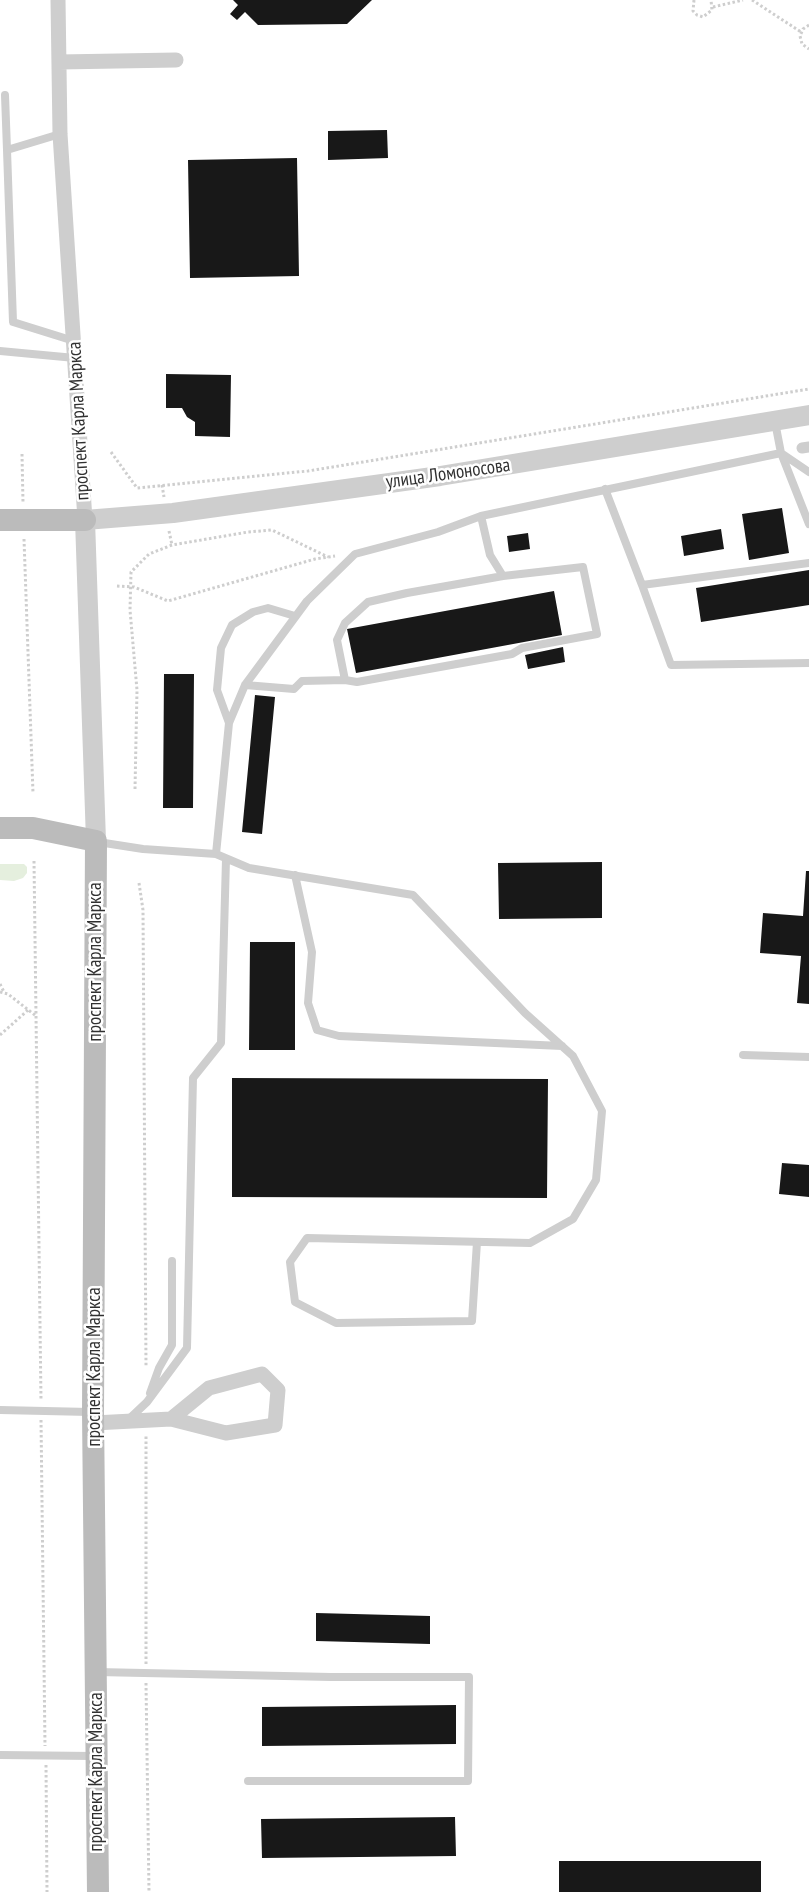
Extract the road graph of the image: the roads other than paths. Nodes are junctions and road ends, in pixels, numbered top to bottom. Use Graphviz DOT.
graph roads {
  1 [pos="58,0"];
  2 [pos="176,60"];
  3 [pos="59,62"];
  4 [pos="5,95"];
  5 [pos="60,134"];
  6 [pos="6,150"];
  7 [pos="74,341"];
  8 [pos="0,351"];
  9 [pos="75,358"];
  10 [pos="809,415"];
  11 [pos="775,420"];
  12 [pos="781,453"];
  13 [pos="809,472"];
  14 [pos="605,489"];
  15 [pos="481,516"];
  16 [pos="0,520"];
  17 [pos="85,520"];
  18 [pos="809,524"];
  19 [pos="809,563"];
  20 [pos="503,576"];
  21 [pos="642,585"];
  22 [pos="295,616"];
  23 [pos="809,663"];
  24 [pos="345,680"];
  25 [pos="246,685"];
  26 [pos="229,723"];
  27 [pos="0,828"];
  28 [pos="96,842"];
  29 [pos="216,854"];
  30 [pos="226,859"];
  31 [pos="295,875"];
  32 [pos="562,1046"];
  33 [pos="743,1055"];
  34 [pos="809,1057"];
  35 [pos="476,1242"];
  36 [pos="172,1261"];
  37 [pos="147,1402"];
  38 [pos="0,1410"];
  39 [pos="94,1418"];
  40 [pos="171,1420"];
  41 [pos="126,1421"];
  42 [pos="98,1672"];
  43 [pos="0,1755"];
  44 [pos="95,1756"];
  45 [pos="248,1781"];
  46 [pos="98,1892"];
  1 -- 3 [label="street, проспект Карла Маркса"];
  2 -- 3 [label="street"];
  3 -- 5 [label="street, проспект Карла Маркса"];
  4 -- 6 [label="lane"];
  5 -- 6 [label="lane"];
  5 -- 7 [label="street, проспект Карла Маркса"];
  6 -- 7 [label="lane"];
  7 -- 9 [label="street, проспект Карла Маркса"];
  8 -- 9 [label="lane"];
  9 -- 17 [label="street, проспект Карла Маркса"];
  10 -- 11 [label="street, улица Ломоносова"];
  11 -- 12 [label="lane"];
  11 -- 17 [label="street, улица Ломоносова"];
  12 -- 13 [label="lane"];
  12 -- 14 [label="lane"];
  12 -- 18 [label="lane"];
  14 -- 15 [label="lane"];
  14 -- 21 [label="lane"];
  15 -- 20 [label="lane"];
  15 -- 22 [label="lane"];
  16 -- 17 [label="main road"];
  17 -- 28 [label="street, проспект Карла Маркса"];
  19 -- 21 [label="lane"];
  20 -- 24 [label="lane"];
  20 -- 24 [label="lane"];
  21 -- 23 [label="lane"];
  22 -- 25 [label="lane"];
  22 -- 26 [label="lane"];
  24 -- 25 [label="lane"];
  25 -- 26 [label="lane"];
  26 -- 29 [label="lane"];
  27 -- 28 [label="main road"];
  28 -- 29 [label="lane"];
  28 -- 39 [label="main road, проспект Карла Маркса"];
  29 -- 30 [label="lane"];
  30 -- 31 [label="lane"];
  30 -- 37 [label="lane"];
  31 -- 32 [label="lane"];
  31 -- 32 [label="lane"];
  32 -- 35 [label="lane"];
  33 -- 34 [label="lane"];
  35 -- 35 [label="lane"];
  36 -- 37 [label="lane"];
  37 -- 41 [label="lane"];
  38 -- 39 [label="lane"];
  39 -- 41 [label="street"];
  39 -- 42 [label="main road, проспект Карла Маркса"];
  40 -- 40 [label="street"];
  40 -- 41 [label="street"];
  42 -- 44 [label="main road, проспект Карла Маркса"];
  42 -- 45 [label="lane"];
  43 -- 44 [label="lane"];
  44 -- 46 [label="main road, проспект Карла Маркса"];
}
